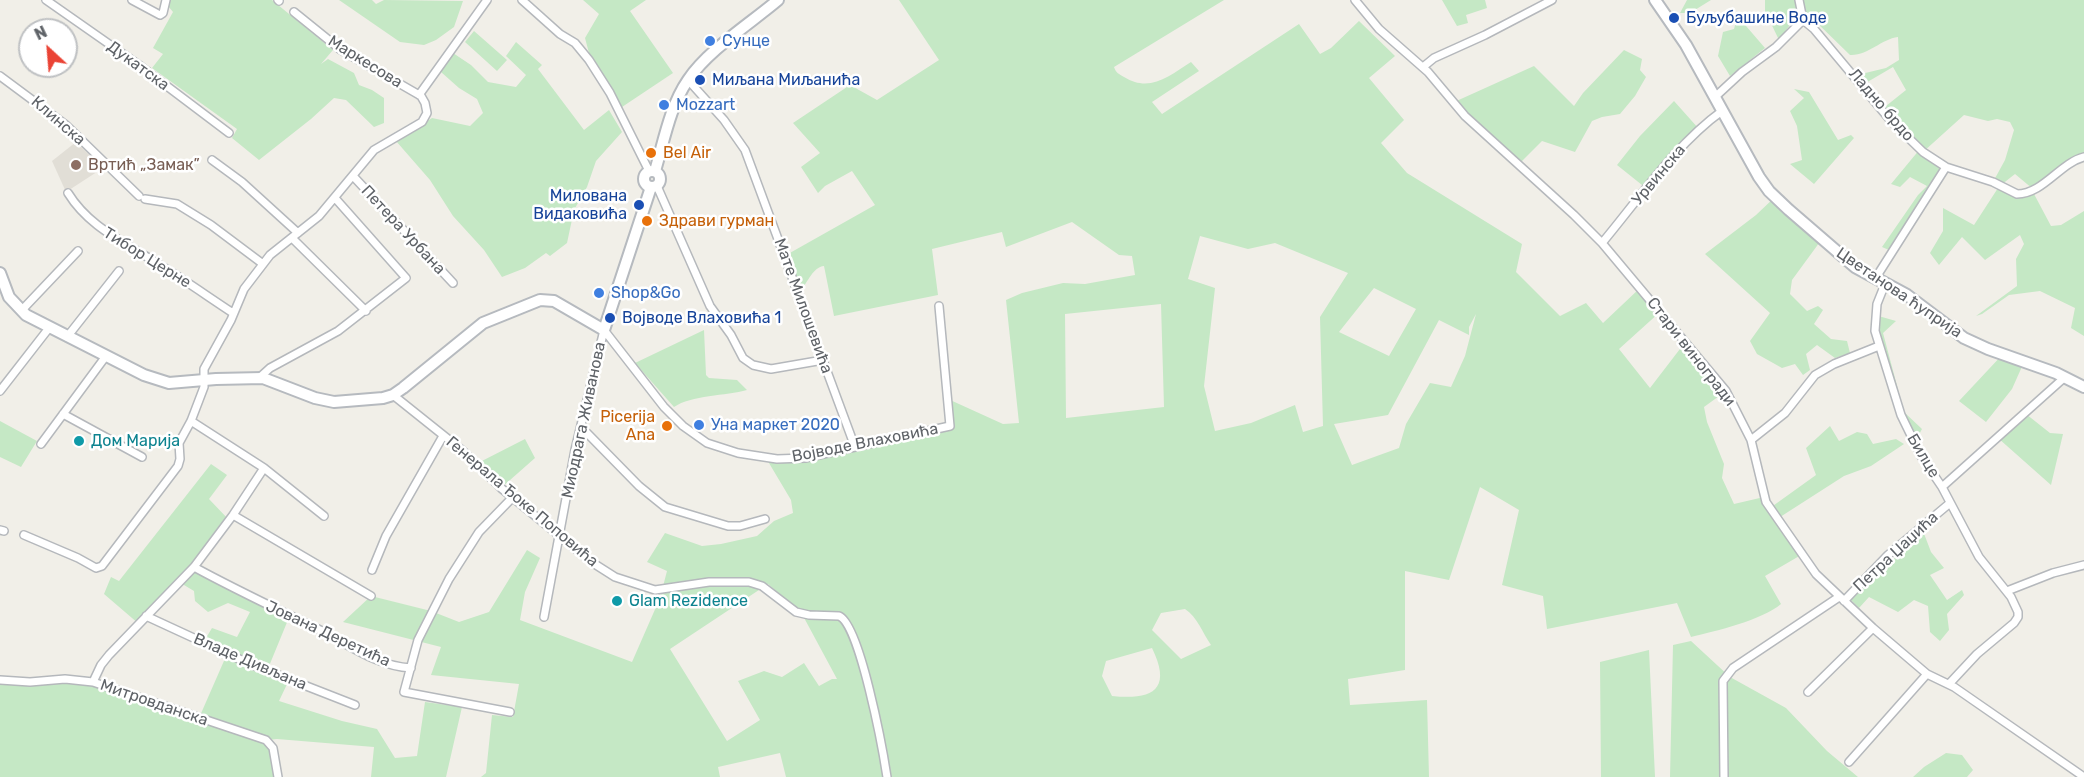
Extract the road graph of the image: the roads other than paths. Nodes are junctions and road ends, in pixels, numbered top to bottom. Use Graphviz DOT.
graph roads {
  1 [pos="46,0"];
  2 [pos="132,0"];
  3 [pos="166,0"];
  4 [pos="487,0"];
  5 [pos="522,0"];
  6 [pos="778,0"];
  7 [pos="1355,0"];
  8 [pos="1552,0"];
  9 [pos="1655,0"];
  10 [pos="1798,0"];
  11 [pos="294,12"];
  12 [pos="1803,20"];
  13 [pos="1423,68"];
  14 [pos="0,76"];
  15 [pos="688,80"];
  16 [pos="419,95"];
  17 [pos="1715,97"];
  18 [pos="1722,111"];
  19 [pos="229,133"];
  20 [pos="2084,157"];
  21 [pos="213,160"];
  22 [pos="1946,167"];
  23 [pos="652,171"];
  24 [pos="353,176"];
  25 [pos="654,186"];
  26 [pos="68,193"];
  27 [pos="335,198"];
  28 [pos="295,235"];
  29 [pos="1602,243"];
  30 [pos="78,251"];
  31 [pos="263,264"];
  32 [pos="119,271"];
  33 [pos="0,273"];
  34 [pos="1875,279"];
  35 [pos="453,283"];
  36 [pos="1885,284"];
  37 [pos="939,306"];
  38 [pos="21,311"];
  39 [pos="366,311"];
  40 [pos="233,313"];
  41 [pos="49,328"];
  42 [pos="604,330"];
  43 [pos="67,337"];
  44 [pos="1879,346"];
  45 [pos="106,356"];
  46 [pos="823,360"];
  47 [pos="2065,377"];
  48 [pos="259,378"];
  49 [pos="205,380"];
  50 [pos="1,387"];
  51 [pos="2084,387"];
  52 [pos="393,395"];
  53 [pos="63,414"];
  54 [pos="191,421"];
  55 [pos="580,431"];
  56 [pos="443,436"];
  57 [pos="1751,440"];
  58 [pos="42,444"];
  59 [pos="855,447"];
  60 [pos="142,457"];
  61 [pos="264,468"];
  62 [pos="1942,487"];
  63 [pos="513,497"];
  64 [pos="1950,503"];
  65 [pos="233,515"];
  66 [pos="324,516"];
  67 [pos="765,519"];
  68 [pos="24,535"];
  69 [pos="560,535"];
  70 [pos="2084,565"];
  71 [pos="194,567"];
  72 [pos="372,570"];
  73 [pos="2007,591"];
  74 [pos="371,596"];
  75 [pos="1841,599"];
  76 [pos="146,616"];
  77 [pos="544,617"];
  78 [pos="1873,628"];
  79 [pos="411,668"];
  80 [pos="1927,674"];
  81 [pos="0,680"];
  82 [pos="93,682"];
  83 [pos="1949,684"];
  84 [pos="1808,692"];
  85 [pos="355,705"];
  86 [pos="510,712"];
  87 [pos="1848,762"];
  88 [pos="278,777"];
  89 [pos="887,777"];
  90 [pos="1724,777"];
  91 [pos="2084,777"];
  1 -- 19 [label="street, Дукатска"];
  2 -- 3 [label="street"];
  4 -- 16 [label="street"];
  5 -- 23 [label="street"];
  6 -- 15 [label="street"];
  7 -- 13 [label="street, Стари виногради"];
  8 -- 13 [label="street"];
  9 -- 17 [label="street, Цветанова ћуприја"];
  10 -- 12 [label="street"];
  11 -- 16 [label="street, Маркесова"];
  12 -- 17 [label="street"];
  12 -- 22 [label="street, Ладно брдо"];
  13 -- 29 [label="street, Стари виногради"];
  14 -- 31 [label="street, Клинска"];
  15 -- 23 [label="street"];
  15 -- 46 [label="street, Мате Милошевића"];
  16 -- 24 [label="street, Маркесова"];
  17 -- 18 [label="street, Цветанова ћуприја"];
  18 -- 29 [label="street, Урвинска"];
  18 -- 34 [label="street, Цветанова ћуприја"];
  20 -- 22 [label="street, Ладно брдо"];
  21 -- 28 [label="street"];
  22 -- 34 [label="street"];
  23 -- 25 [label="street"];
  24 -- 27 [label="street"];
  24 -- 35 [label="street, Петера Урбана"];
  25 -- 42 [label="street"];
  25 -- 46 [label="street"];
  26 -- 40 [label="street, Тибор Церне"];
  27 -- 28 [label="street"];
  27 -- 39 [label="street"];
  28 -- 31 [label="street"];
  28 -- 39 [label="street"];
  29 -- 57 [label="street, Стари виногради"];
  30 -- 38 [label="street"];
  31 -- 40 [label="street"];
  32 -- 43 [label="street"];
  33 -- 38 [label="street, Војводе Влаховића"];
  34 -- 36 [label="street, Цветанова ћуприја"];
  36 -- 44 [label="street, Билце"];
  36 -- 47 [label="street, Цветанова ћуприја"];
  37 -- 59 [label="street, Војводе Влаховића"];
  38 -- 41 [label="street, Војводе Влаховића"];
  39 -- 48 [label="street"];
  40 -- 49 [label="street"];
  41 -- 43 [label="street, Војводе Влаховића"];
  41 -- 50 [label="street"];
  42 -- 52 [label="street, Војводе Влаховића"];
  42 -- 55 [label="street, Миодрага Живанова"];
  42 -- 59 [label="street, Војводе Влаховића"];
  43 -- 45 [label="street, Војводе Влаховића"];
  44 -- 57 [label="street"];
  44 -- 62 [label="street, Билце"];
  45 -- 49 [label="street, Војводе Влаховића"];
  45 -- 53 [label="street"];
  46 -- 59 [label="street, Мате Милошевића"];
  47 -- 51 [label="street, Цветанова ћуприја"];
  47 -- 62 [label="street"];
  48 -- 49 [label="street, Војводе Влаховића"];
  48 -- 52 [label="street, Војводе Влаховића"];
  49 -- 54 [label="street"];
  52 -- 56 [label="street, Генерала Ђоке Поповића"];
  53 -- 58 [label="street"];
  53 -- 60 [label="street"];
  54 -- 61 [label="street"];
  54 -- 68 [label="street"];
  55 -- 67 [label="street"];
  55 -- 69 [label="street, Миодрага Живанова"];
  56 -- 63 [label="street, Генерала Ђоке Поповића"];
  56 -- 72 [label="street"];
  57 -- 75 [label="street, Стари виногради"];
  61 -- 65 [label="street"];
  61 -- 66 [label="street"];
  62 -- 64 [label="street, Билце"];
  63 -- 69 [label="street, Генерала Ђоке Поповића"];
  63 -- 79 [label="street"];
  64 -- 73 [label="street, Билце"];
  64 -- 75 [label="street, Петра Џаџића"];
  65 -- 71 [label="street"];
  65 -- 74 [label="street"];
  69 -- 77 [label="street, Миодрага Живанова"];
  69 -- 89 [label="street, Генерала Ђоке Поповића"];
  70 -- 73 [label="street"];
  71 -- 76 [label="street"];
  71 -- 79 [label="street, Јована Деретића"];
  73 -- 83 [label="street, Билце"];
  75 -- 78 [label="street, Стари виногради"];
  75 -- 90 [label="street, Петра Џаџића"];
  76 -- 82 [label="street"];
  76 -- 85 [label="street, Владе Дивљана"];
  78 -- 80 [label="street, Стари виногради"];
  78 -- 84 [label="street"];
  79 -- 86 [label="street, Јована Деретића"];
  80 -- 83 [label="street, Стари виногради"];
  80 -- 87 [label="street"];
  81 -- 82 [label="street, Митровданска"];
  82 -- 88 [label="street, Митровданска"];
  83 -- 91 [label="street, Стари виногради"];
}
